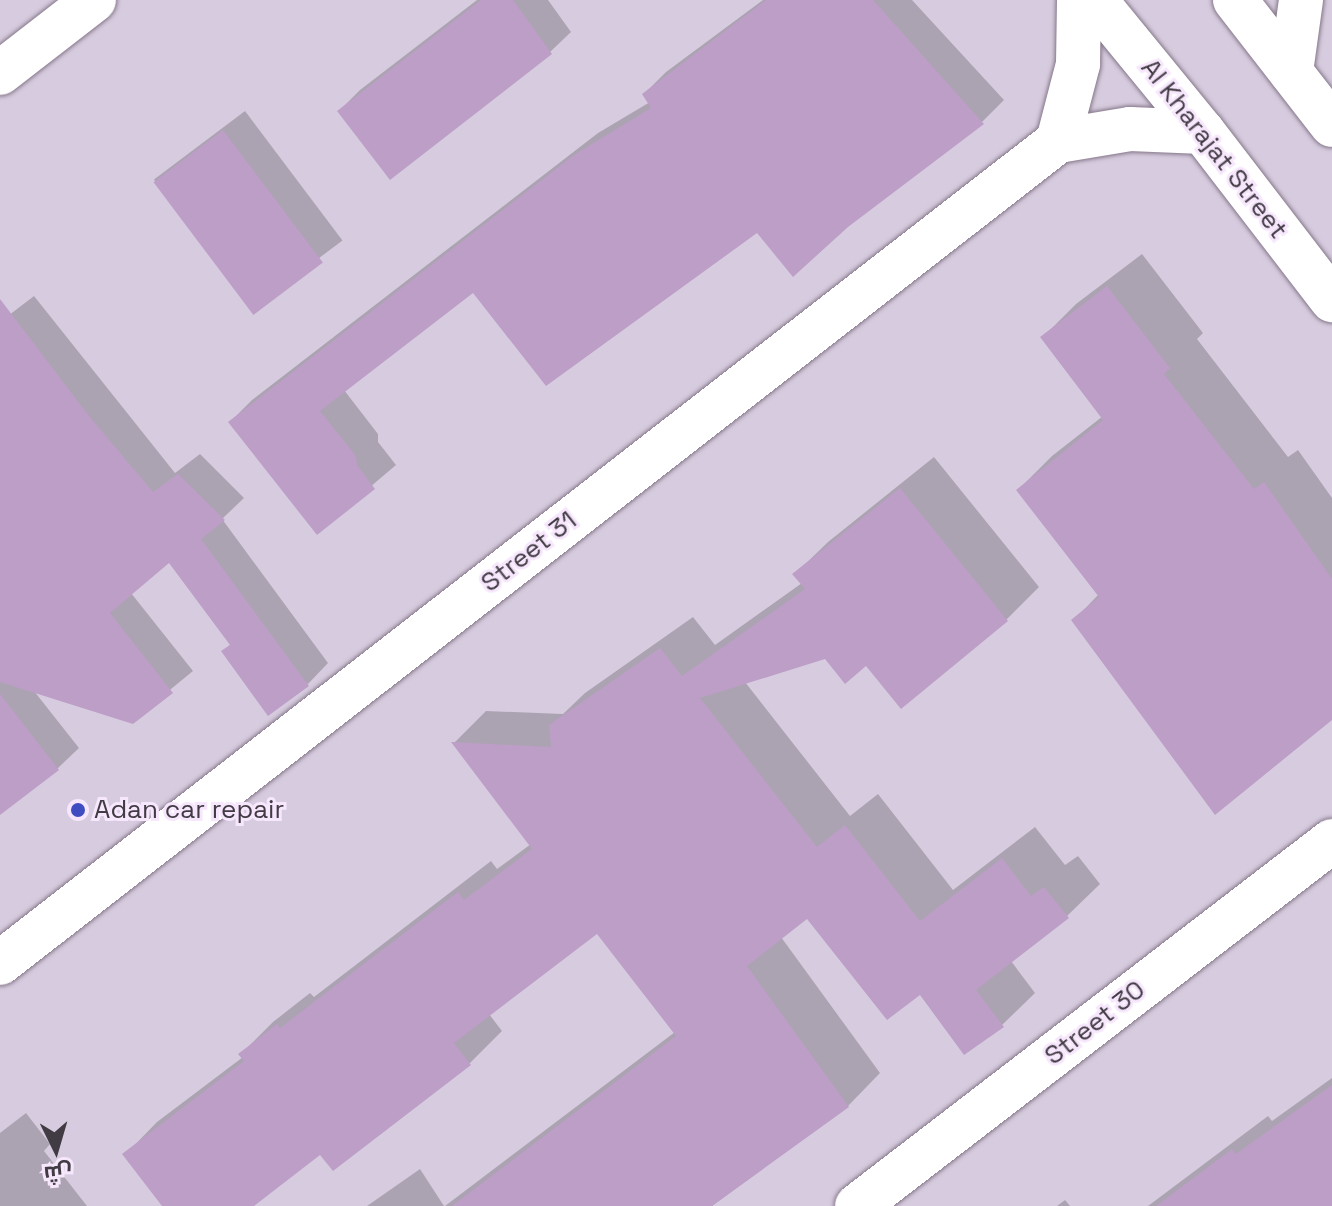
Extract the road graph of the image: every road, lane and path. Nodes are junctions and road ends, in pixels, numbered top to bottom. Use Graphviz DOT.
graph roads {
  1 [pos="94,0"];
  2 [pos="1079,0"];
  3 [pos="1095,0"];
  4 [pos="1235,0"];
  5 [pos="1301,0"];
  6 [pos="1291,72"];
  7 [pos="0,73"];
  8 [pos="1332,125"];
  9 [pos="1203,132"];
  10 [pos="1058,141"];
  11 [pos="1332,300"];
  12 [pos="1332,841"];
  13 [pos="0,963"];
  14 [pos="857,1206"];
  1 -- 7 [label="street"];
  2 -- 10 [label="street"];
  3 -- 9 [label="street, Al Kharajat Street"];
  4 -- 6 [label="street"];
  5 -- 6 [label="street"];
  6 -- 8 [label="street"];
  9 -- 10 [label="street, Street 31"];
  9 -- 11 [label="street, Al Kharajat Street"];
  10 -- 13 [label="street, Street 31"];
  12 -- 14 [label="street, Street 30"];
}
